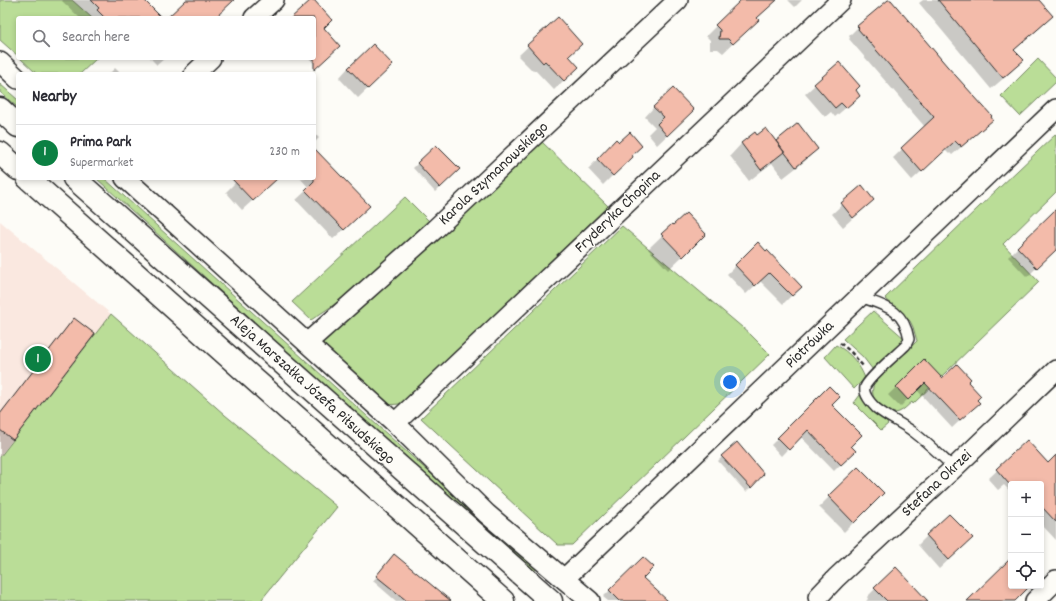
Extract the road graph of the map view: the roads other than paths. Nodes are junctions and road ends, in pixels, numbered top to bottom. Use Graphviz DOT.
graph roads {
  1 [pos="274,0"];
  2 [pos="678,0"];
  3 [pos="841,0"];
  4 [pos="256,16"];
  5 [pos="209,60"];
  6 [pos="0,62"];
  7 [pos="196,72"];
  8 [pos="16,77"];
  9 [pos="0,109"];
  10 [pos="1056,109"];
  11 [pos="16,124"];
  12 [pos="0,153"];
  13 [pos="16,167"];
  14 [pos="30,180"];
  15 [pos="76,180"];
  16 [pos="128,180"];
  17 [pos="860,297"];
  18 [pos="307,344"];
  19 [pos="1056,370"];
  20 [pos="395,424"];
  21 [pos="954,468"];
  22 [pos="564,579"];
  23 [pos="1056,581"];
  24 [pos="818,597"];
  25 [pos="503,601"];
  26 [pos="551,601"];
  27 [pos="590,601"];
  28 [pos="1035,601"];
  1 -- 4 [label="street"];
  2 -- 18 [label="street, Karola Szymanowskiego"];
  3 -- 20 [label="street, Fryderyka Chopina"];
  5 -- 7 [label="street"];
  6 -- 8 [label="street"];
  9 -- 11 [label="main road"];
  10 -- 17 [label="street, Piotrówka"];
  12 -- 13 [label="main road"];
  14 -- 25 [label="main road, Aleja Marszałka Józefa Piłsudskiego"];
  15 -- 26 [label="main road, Aleja Marszałka Józefa Piłsudskiego"];
  16 -- 18 [label="street"];
  17 -- 21 [label="lane"];
  17 -- 22 [label="street, Piotrówka"];
  18 -- 20 [label="street"];
  19 -- 21 [label="street, Stefana Okrzei"];
  20 -- 22 [label="street"];
  21 -- 24 [label="street, Stefana Okrzei"];
  22 -- 27 [label="street"];
  23 -- 28 [label="street"];
}
